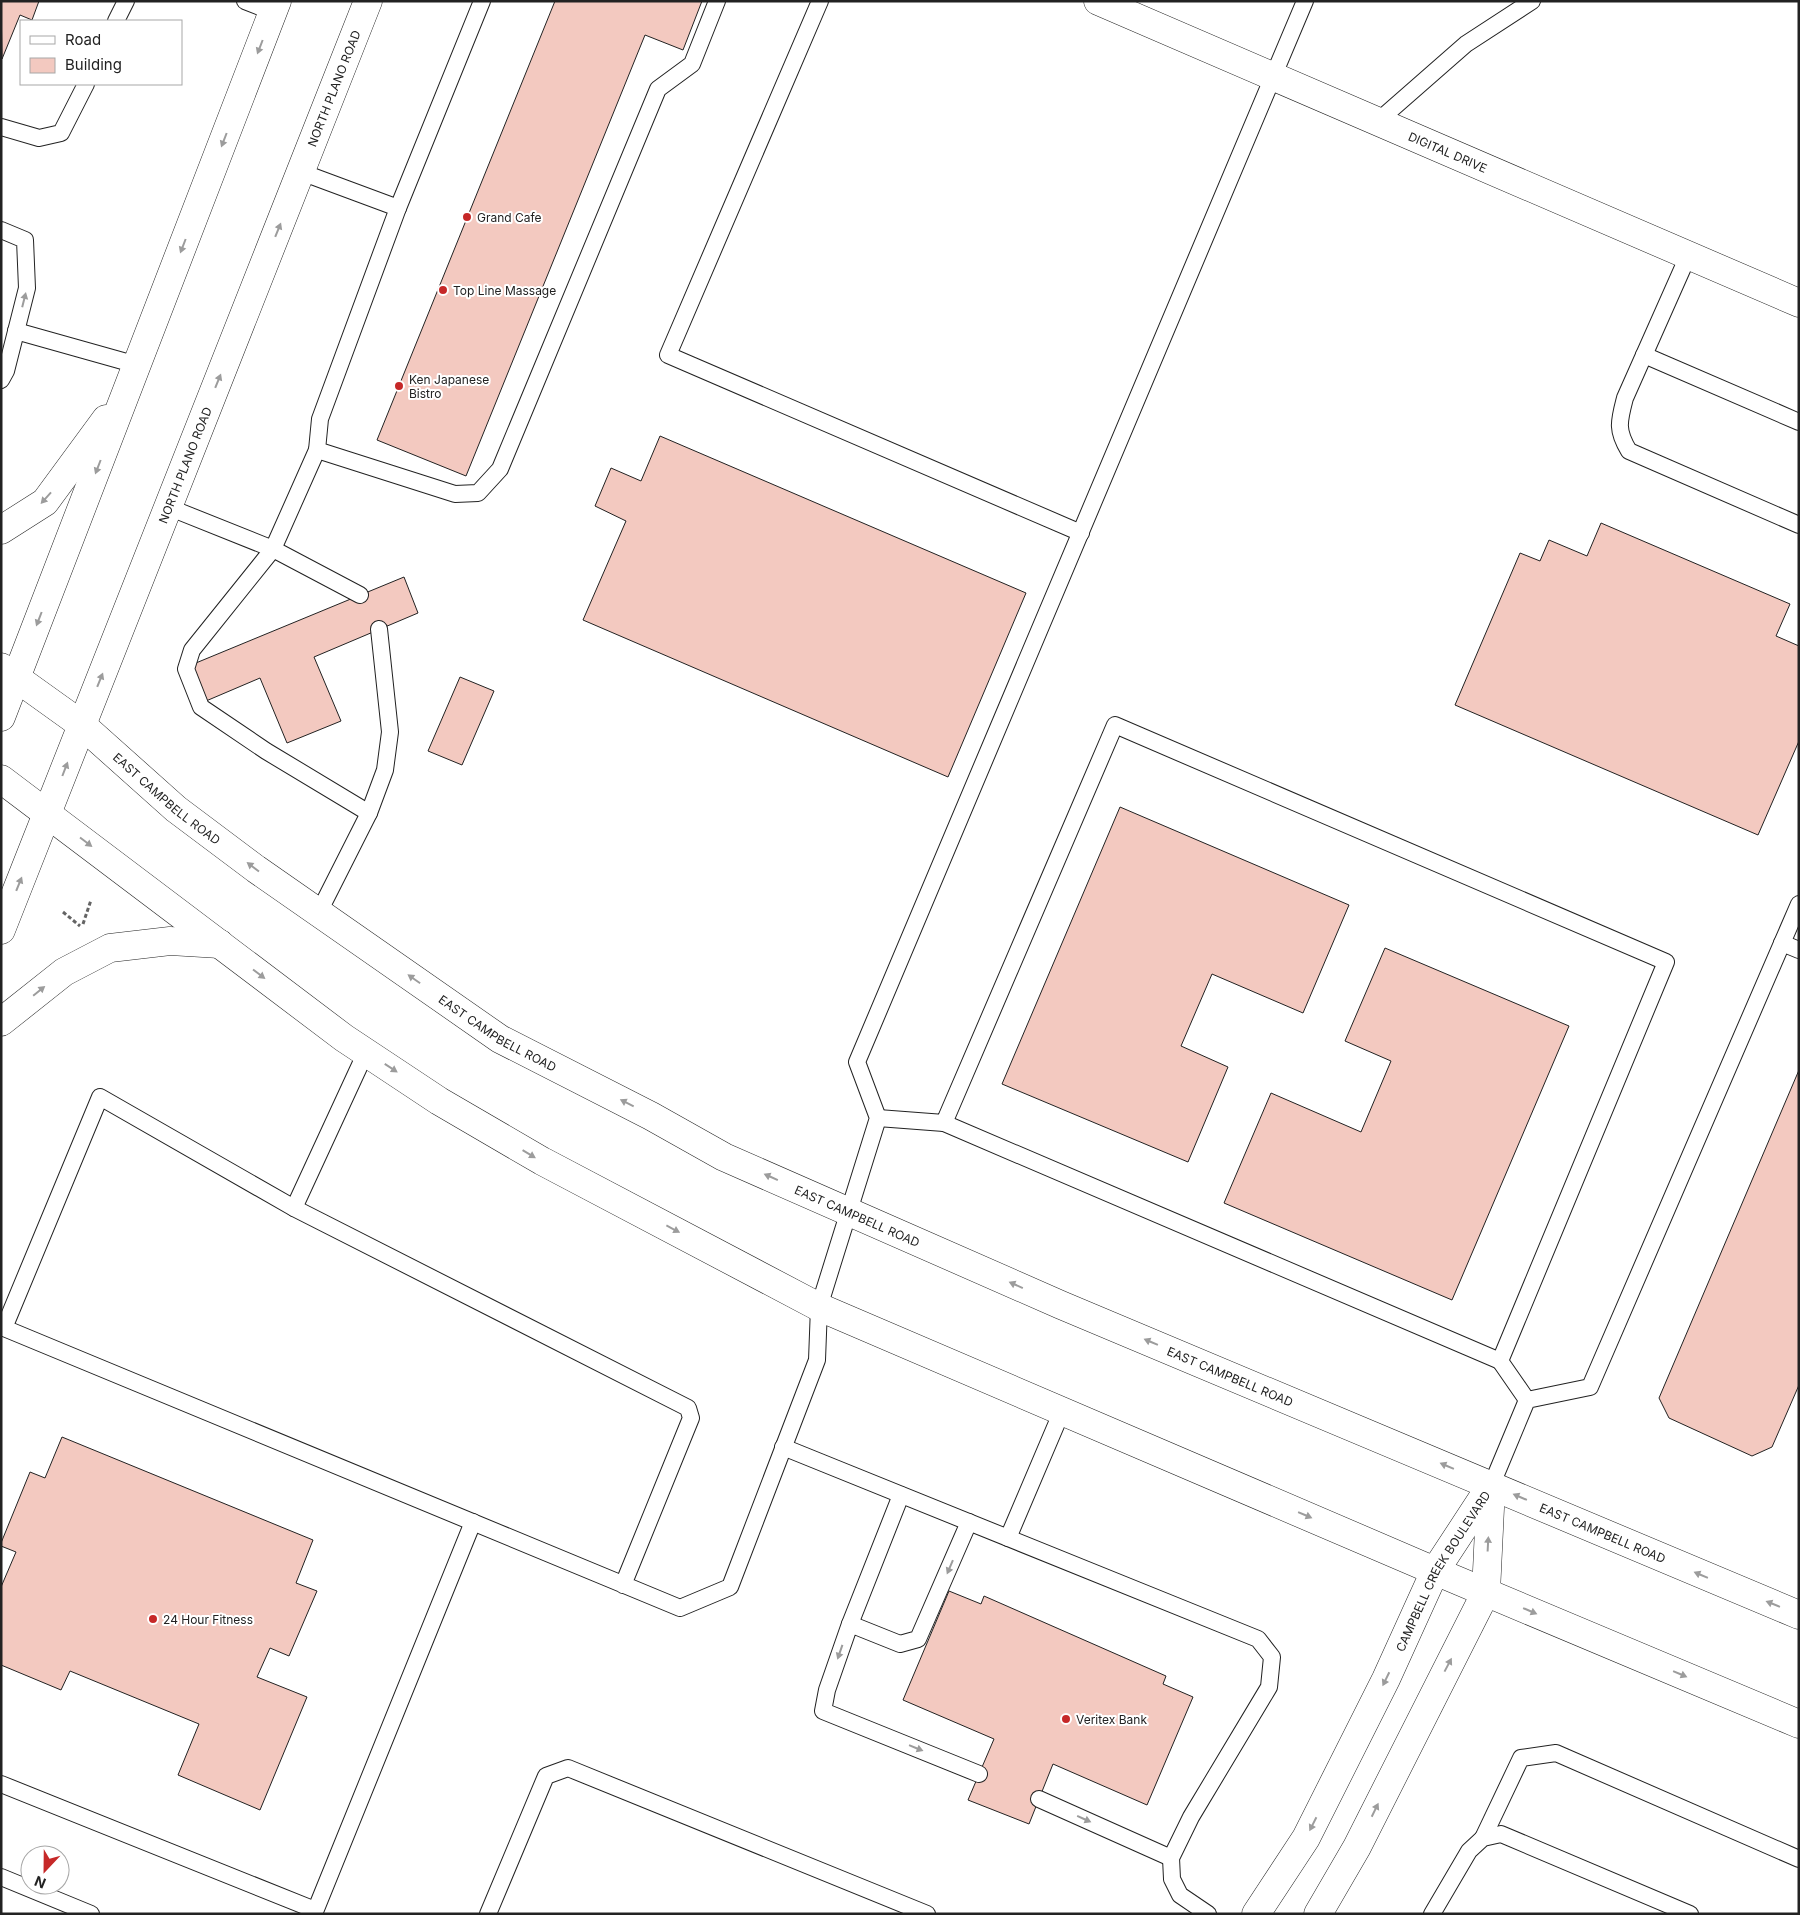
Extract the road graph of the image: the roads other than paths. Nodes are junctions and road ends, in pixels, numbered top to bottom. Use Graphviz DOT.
graph roads {
  1 [pos="126,1"];
  2 [pos="245,1"];
  3 [pos="368,1"];
  4 [pos="482,1"];
  5 [pos="717,1"];
  6 [pos="820,1"];
  7 [pos="1098,1"];
  8 [pos="1304,1"];
  9 [pos="1532,1"];
  10 [pos="275,6"];
  11 [pos="116,20"];
  12 [pos="1274,78"];
  13 [pos="85,85"];
  14 [pos="1377,122"];
  15 [pos="1,127"];
  16 [pos="301,172"];
  17 [pos="398,208"];
  18 [pos="1,230"];
  19 [pos="1688,256"];
  20 [pos="1799,303"];
  21 [pos="16,331"];
  22 [pos="1644,355"];
  23 [pos="132,377"];
  24 [pos="1,380"];
  25 [pos="1799,422"];
  26 [pos="317,450"];
  27 [pos="168,507"];
  28 [pos="1799,525"];
  29 [pos="1,530"];
  30 [pos="1081,533"];
  31 [pos="273,549"];
  32 [pos="360,595"];
  33 [pos="379,629"];
  34 [pos="9,672"];
  35 [pos="1,717"];
  36 [pos="82,725"];
  37 [pos="1,778"];
  38 [pos="48,812"];
  39 [pos="369,813"];
  40 [pos="1799,904"];
  41 [pos="318,912"];
  42 [pos="1,930"];
  43 [pos="1782,943"];
  44 [pos="220,944"];
  45 [pos="1799,950"];
  46 [pos="1,1022"];
  47 [pos="366,1052"];
  48 [pos="878,1118"];
  49 [pos="944,1123"];
  50 [pos="294,1208"];
  51 [pos="848,1211"];
  52 [pos="819,1307"];
  53 [pos="3,1331"];
  54 [pos="1500,1361"];
  55 [pos="1527,1400"];
  56 [pos="1062,1411"];
  57 [pos="783,1447"];
  58 [pos="1492,1484"];
  59 [pos="901,1495"];
  60 [pos="473,1522"];
  61 [pos="969,1522"];
  62 [pos="1008,1538"];
  63 [pos="1435,1571"];
  64 [pos="623,1585"];
  65 [pos="1486,1592"];
  66 [pos="1799,1615"];
  67 [pos="850,1624"];
  68 [pos="1799,1724"];
  69 [pos="979,1774"];
  70 [pos="1,1784"];
  71 [pos="1039,1799"];
  72 [pos="1483,1838"];
  73 [pos="1171,1858"];
  74 [pos="1799,1859"];
  75 [pos="1,1877"];
  76 [pos="315,1912"];
  77 [pos="91,1914"];
  78 [pos="488,1914"];
  79 [pos="927,1914"];
  80 [pos="1208,1914"];
  81 [pos="1256,1914"];
  82 [pos="1318,1914"];
  83 [pos="1432,1914"];
  84 [pos="1690,1914"];
  1 -- 11 [label="lane"];
  2 -- 10 [label="lane"];
  3 -- 16 [label="main road, NORTH PLANO ROAD"];
  4 -- 17 [label="lane"];
  5 -- 26 [label="lane"];
  6 -- 30 [label="lane"];
  7 -- 12 [label="main road, DIGITAL DRIVE"];
  8 -- 12 [label="lane"];
  9 -- 14 [label="lane"];
  10 -- 23 [label="main road, one-way"];
  12 -- 14 [label="main road, DIGITAL DRIVE"];
  12 -- 30 [label="lane"];
  13 -- 15 [label="lane"];
  14 -- 19 [label="main road, DIGITAL DRIVE"];
  16 -- 17 [label="lane"];
  27 -- 16 [label="main road, NORTH PLANO ROAD, one-way"];
  17 -- 26 [label="lane"];
  21 -- 18 [label="lane, one-way"];
  19 -- 20 [label="main road, DIGITAL DRIVE"];
  19 -- 22 [label="lane"];
  21 -- 23 [label="lane"];
  21 -- 24 [label="lane"];
  22 -- 25 [label="lane"];
  22 -- 28 [label="lane"];
  23 -- 29 [label="main road, one-way"];
  23 -- 34 [label="main road, one-way"];
  26 -- 31 [label="lane"];
  27 -- 31 [label="lane"];
  36 -- 27 [label="main road, NORTH PLANO ROAD, one-way"];
  30 -- 48 [label="lane"];
  31 -- 32 [label="lane"];
  31 -- 39 [label="lane"];
  33 -- 39 [label="lane"];
  34 -- 35 [label="main road"];
  34 -- 36 [label="main road, EAST CAMPBELL ROAD"];
  38 -- 36 [label="main road, NORTH PLANO ROAD, one-way"];
  41 -- 36 [label="main road, EAST CAMPBELL ROAD, one-way"];
  37 -- 38 [label="main road"];
  42 -- 38 [label="main road, NORTH PLANO ROAD, one-way"];
  38 -- 44 [label="main road, one-way"];
  39 -- 41 [label="lane"];
  40 -- 43 [label="lane"];
  51 -- 41 [label="main road, EAST CAMPBELL ROAD, one-way"];
  43 -- 45 [label="lane"];
  43 -- 55 [label="lane"];
  46 -- 44 [label="main road, one-way"];
  44 -- 47 [label="main road, one-way"];
  47 -- 50 [label="lane"];
  47 -- 52 [label="main road, one-way"];
  48 -- 49 [label="lane"];
  48 -- 51 [label="lane"];
  49 -- 54 [label="lane"];
  49 -- 54 [label="lane"];
  50 -- 53 [label="lane"];
  50 -- 64 [label="lane"];
  51 -- 52 [label="lane"];
  58 -- 51 [label="main road, EAST CAMPBELL ROAD, one-way"];
  52 -- 56 [label="main road"];
  52 -- 57 [label="lane"];
  53 -- 60 [label="lane"];
  54 -- 55 [label="lane"];
  55 -- 58 [label="lane"];
  56 -- 62 [label="lane"];
  56 -- 63 [label="main road, one-way"];
  57 -- 59 [label="lane"];
  57 -- 64 [label="lane"];
  58 -- 63 [label="main road, CAMPBELL CREEK BOULEVARD"];
  65 -- 58 [label="main road, CAMPBELL CREEK BOULEVARD, one-way"];
  66 -- 58 [label="main road, EAST CAMPBELL ROAD, one-way"];
  59 -- 61 [label="lane"];
  59 -- 67 [label="lane"];
  60 -- 64 [label="lane"];
  60 -- 76 [label="lane"];
  61 -- 62 [label="lane"];
  61 -- 67 [label="lane, one-way"];
  62 -- 73 [label="lane"];
  63 -- 65 [label="main road"];
  63 -- 81 [label="main road, CAMPBELL CREEK BOULEVARD, one-way"];
  65 -- 68 [label="main road, one-way"];
  82 -- 65 [label="main road, CAMPBELL CREEK BOULEVARD, one-way"];
  67 -- 69 [label="lane, one-way"];
  70 -- 76 [label="lane"];
  71 -- 73 [label="lane, one-way"];
  72 -- 74 [label="lane"];
  72 -- 83 [label="lane"];
  72 -- 84 [label="lane"];
  73 -- 80 [label="lane"];
  75 -- 77 [label="lane"];
  78 -- 79 [label="lane"];
}
